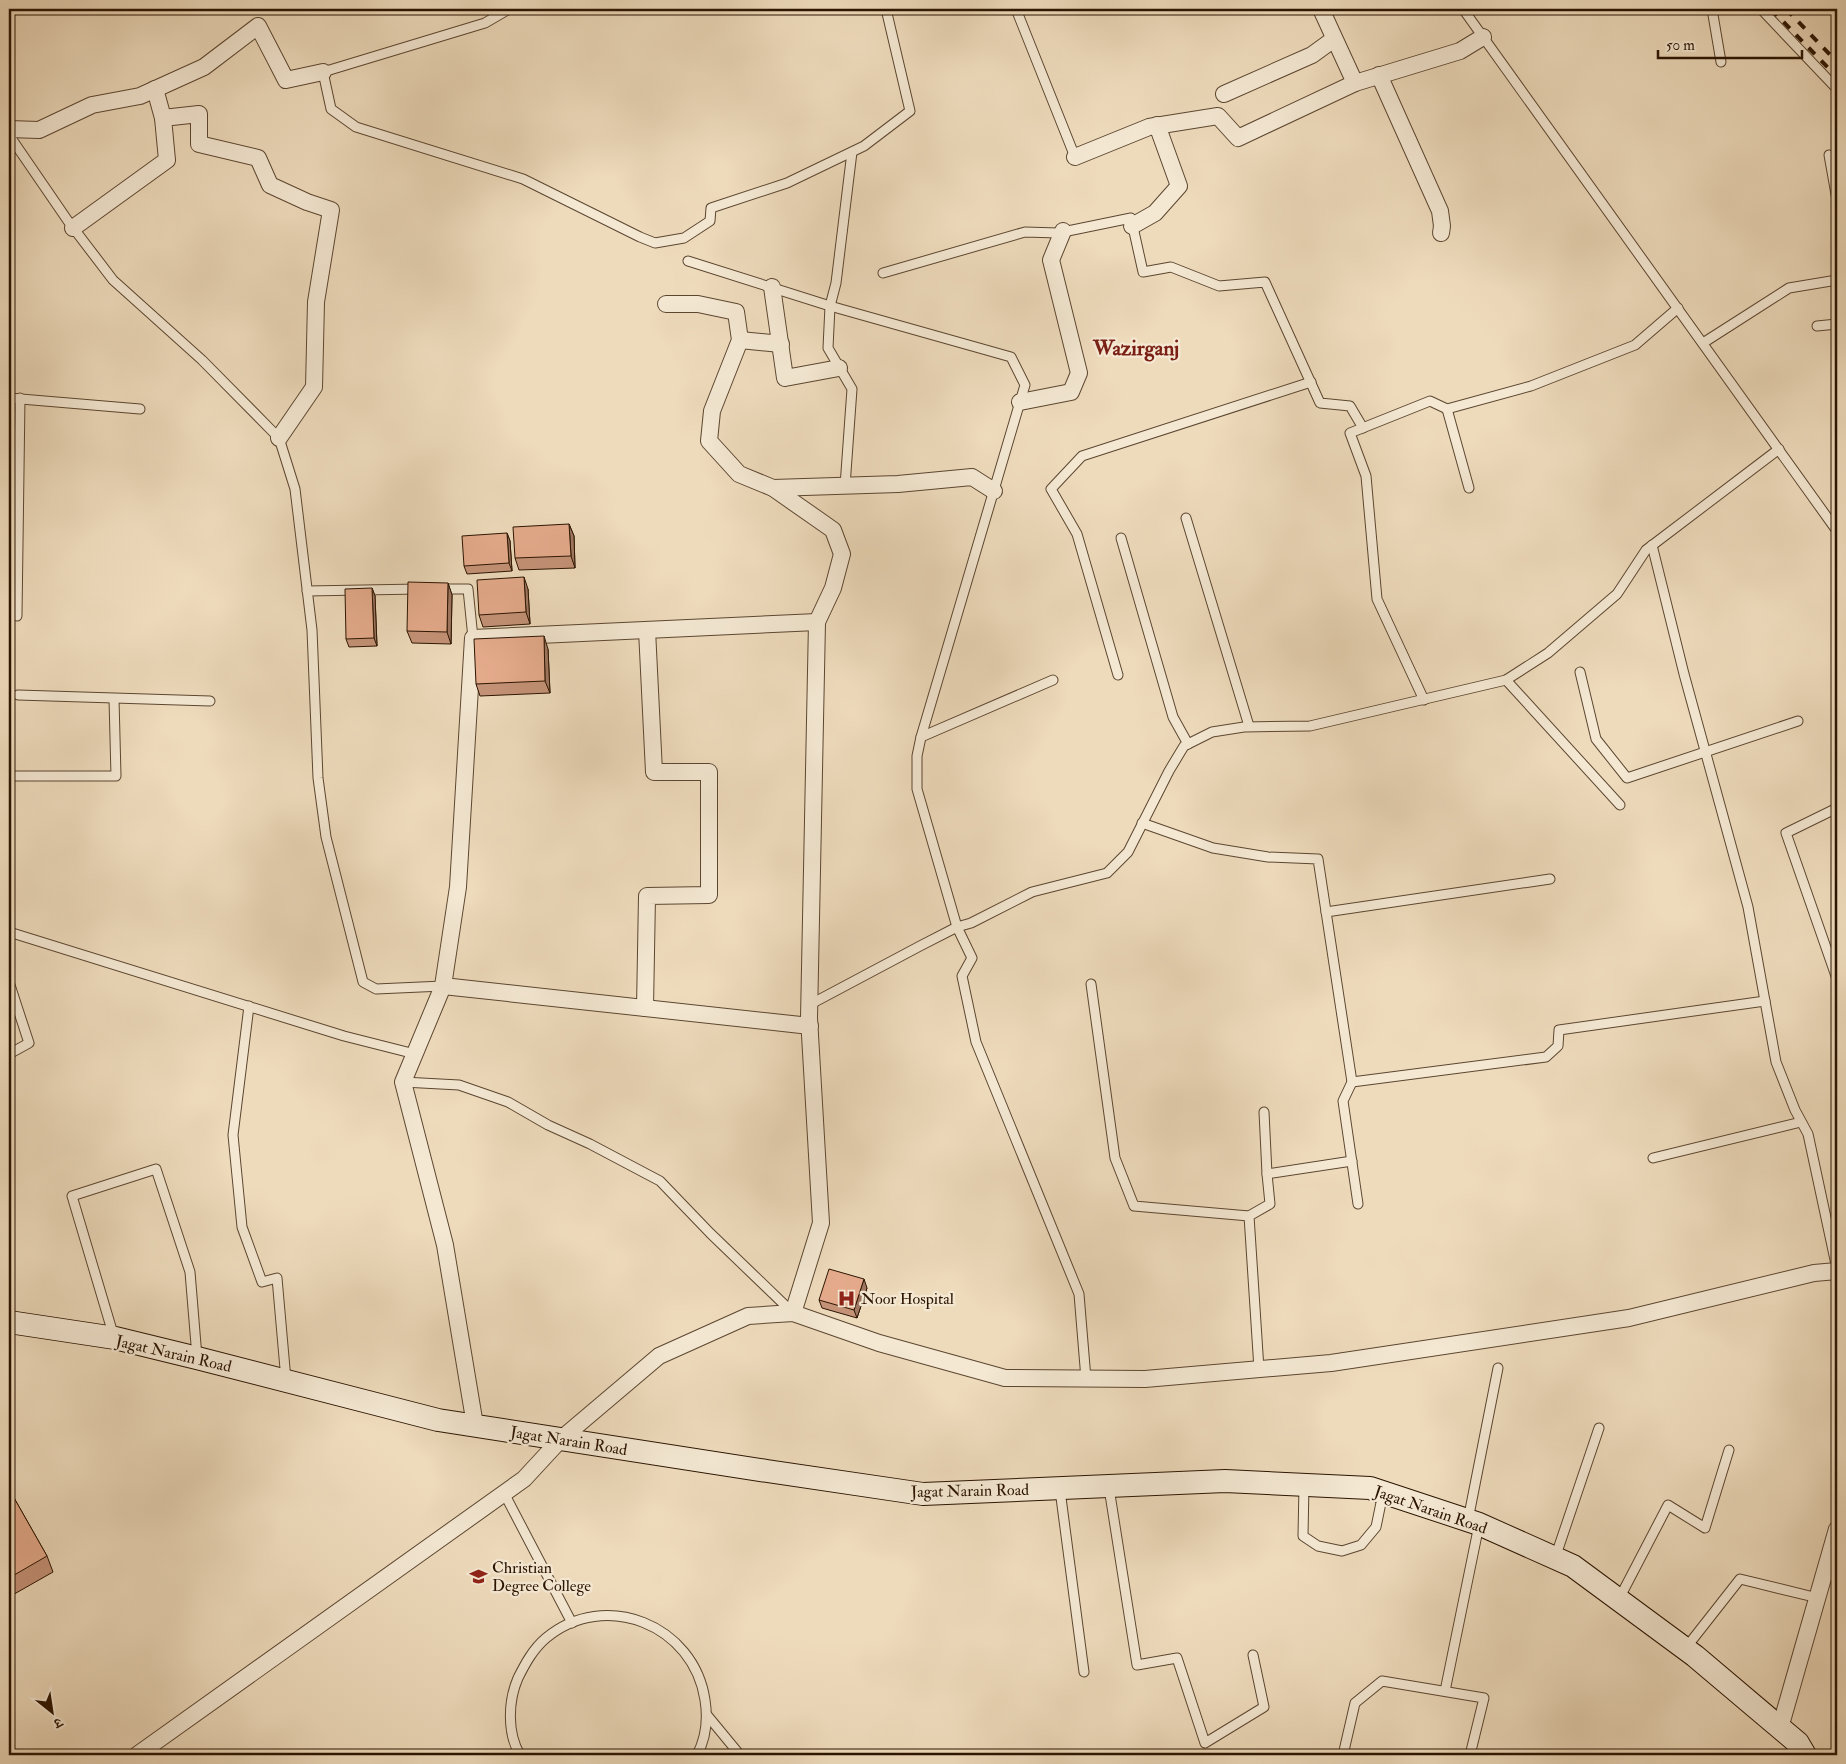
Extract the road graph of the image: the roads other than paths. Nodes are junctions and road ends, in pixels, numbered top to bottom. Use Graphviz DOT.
graph roads {
  1 [pos="508,9"];
  2 [pos="886,9"];
  3 [pos="1016,9"];
  4 [pos="1321,9"];
  5 [pos="1463,9"];
  6 [pos="1712,9"];
  7 [pos="1761,9"];
  8 [pos="1484,37"];
  9 [pos="1334,39"];
  10 [pos="1721,62"];
  11 [pos="323,72"];
  12 [pos="1378,75"];
  13 [pos="1355,83"];
  14 [pos="155,89"];
  15 [pos="1837,89"];
  16 [pos="1224,94"];
  17 [pos="163,118"];
  18 [pos="1157,126"];
  19 [pos="9,130"];
  20 [pos="9,135"];
  21 [pos="852,152"];
  22 [pos="1829,155"];
  23 [pos="1075,157"];
  24 [pos="1837,200"];
  25 [pos="1132,226"];
  26 [pos="73,228"];
  27 [pos="1063,232"];
  28 [pos="1441,233"];
  29 [pos="688,261"];
  30 [pos="883,272"];
  31 [pos="1837,280"];
  32 [pos="772,287"];
  33 [pos="666,304"];
  34 [pos="830,306"];
  35 [pos="1678,308"];
  36 [pos="1837,324"];
  37 [pos="1817,326"];
  38 [pos="740,340"];
  39 [pos="1703,343"];
  40 [pos="782,344"];
  41 [pos="839,368"];
  42 [pos="1311,382"];
  43 [pos="9,398"];
  44 [pos="20,398"];
  45 [pos="1020,402"];
  46 [pos="140,409"];
  47 [pos="1447,409"];
  48 [pos="1363,428"];
  49 [pos="279,438"];
  50 [pos="1779,449"];
  51 [pos="845,486"];
  52 [pos="773,488"];
  53 [pos="1468,488"];
  54 [pos="994,491"];
  55 [pos="1186,518"];
  56 [pos="1837,531"];
  57 [pos="1121,538"];
  58 [pos="1652,545"];
  59 [pos="307,591"];
  60 [pos="17,616"];
  61 [pos="817,622"];
  62 [pos="647,630"];
  63 [pos="473,638"];
  64 [pos="1580,672"];
  65 [pos="1118,675"];
  66 [pos="1053,680"];
  67 [pos="1506,680"];
  68 [pos="18,695"];
  69 [pos="114,698"];
  70 [pos="1424,700"];
  71 [pos="210,701"];
  72 [pos="1798,721"];
  73 [pos="1249,726"];
  74 [pos="921,737"];
  75 [pos="1188,744"];
  76 [pos="1705,752"];
  77 [pos="9,776"];
  78 [pos="1620,805"];
  79 [pos="1835,809"];
  80 [pos="1142,824"];
  81 [pos="1550,879"];
  82 [pos="1326,912"];
  83 [pos="958,927"];
  84 [pos="9,932"];
  85 [pos="1837,979"];
  86 [pos="9,982"];
  87 [pos="1091,984"];
  88 [pos="443,986"];
  89 [pos="1765,1001"];
  90 [pos="809,1005"];
  91 [pos="249,1006"];
  92 [pos="645,1008"];
  93 [pos="810,1026"];
  94 [pos="9,1054"];
  95 [pos="415,1054"];
  96 [pos="403,1082"];
  97 [pos="1352,1082"];
  98 [pos="1264,1112"];
  99 [pos="1801,1122"];
  100 [pos="1652,1158"];
  101 [pos="1352,1161"];
  102 [pos="1266,1174"];
  103 [pos="1358,1204"];
  104 [pos="1249,1216"];
  105 [pos="1837,1270"];
  106 [pos="793,1313"];
  107 [pos="9,1322"];
  108 [pos="115,1338"];
  109 [pos="197,1358"];
  110 [pos="1498,1368"];
  111 [pos="1259,1369"];
  112 [pos="1086,1379"];
  113 [pos="286,1381"];
  114 [pos="475,1425"];
  115 [pos="1599,1428"];
  116 [pos="561,1439"];
  117 [pos="1729,1450"];
  118 [pos="1109,1485"];
  119 [pos="1304,1485"];
  120 [pos="1059,1487"];
  121 [pos="504,1493"];
  122 [pos="1383,1493"];
  123 [pos="1474,1522"];
  124 [pos="1837,1529"];
  125 [pos="1555,1558"];
  126 [pos="1818,1598"];
  127 [pos="1618,1600"];
  128 [pos="572,1623"];
  129 [pos="1685,1649"];
  130 [pos="1253,1655"];
  131 [pos="1084,1672"];
  132 [pos="1444,1691"];
  133 [pos="707,1715"];
  134 [pos="1780,1728"];
  135 [pos="1806,1751"];
  136 [pos="137,1755"];
  137 [pos="520,1755"];
  138 [pos="697,1755"];
  139 [pos="740,1755"];
  140 [pos="1343,1755"];
  141 [pos="1470,1755"];
  1 -- 11 [label="lane"];
  2 -- 21 [label="lane"];
  3 -- 23 [label="lane"];
  4 -- 9 [label="street"];
  5 -- 8 [label="lane"];
  6 -- 10 [label="lane"];
  7 -- 15 [label="lane"];
  8 -- 12 [label="street"];
  8 -- 35 [label="lane"];
  9 -- 13 [label="street"];
  9 -- 16 [label="street"];
  11 -- 14 [label="street"];
  11 -- 21 [label="lane"];
  12 -- 13 [label="street"];
  12 -- 28 [label="street"];
  13 -- 18 [label="street"];
  14 -- 17 [label="street"];
  14 -- 19 [label="street"];
  17 -- 26 [label="street"];
  17 -- 49 [label="street"];
  18 -- 23 [label="street"];
  18 -- 25 [label="street"];
  20 -- 26 [label="lane"];
  21 -- 34 [label="lane"];
  22 -- 24 [label="lane"];
  25 -- 27 [label="lane"];
  25 -- 42 [label="lane"];
  26 -- 49 [label="lane"];
  27 -- 30 [label="lane"];
  27 -- 45 [label="street"];
  29 -- 32 [label="lane"];
  31 -- 39 [label="lane"];
  32 -- 34 [label="lane"];
  32 -- 40 [label="street"];
  33 -- 38 [label="street"];
  34 -- 41 [label="lane"];
  34 -- 45 [label="lane"];
  35 -- 39 [label="lane"];
  35 -- 47 [label="lane"];
  36 -- 37 [label="lane"];
  38 -- 40 [label="street"];
  38 -- 52 [label="street"];
  39 -- 50 [label="lane"];
  40 -- 41 [label="street"];
  41 -- 51 [label="lane"];
  42 -- 48 [label="lane"];
  42 -- 65 [label="lane"];
  43 -- 44 [label="lane"];
  44 -- 46 [label="lane"];
  44 -- 60 [label="lane"];
  45 -- 54 [label="lane"];
  47 -- 48 [label="lane"];
  47 -- 53 [label="lane"];
  48 -- 70 [label="lane"];
  49 -- 59 [label="lane"];
  50 -- 56 [label="lane"];
  50 -- 58 [label="lane"];
  51 -- 52 [label="street"];
  51 -- 54 [label="street"];
  52 -- 61 [label="street"];
  54 -- 74 [label="lane"];
  55 -- 73 [label="lane"];
  57 -- 75 [label="lane"];
  58 -- 67 [label="lane"];
  58 -- 76 [label="lane"];
  59 -- 63 [label="lane"];
  59 -- 88 [label="lane"];
  61 -- 62 [label="street"];
  61 -- 90 [label="street"];
  62 -- 63 [label="street"];
  62 -- 92 [label="street"];
  63 -- 88 [label="street"];
  64 -- 76 [label="lane"];
  66 -- 74 [label="lane"];
  67 -- 70 [label="lane"];
  67 -- 78 [label="lane"];
  68 -- 69 [label="lane"];
  69 -- 71 [label="lane"];
  69 -- 77 [label="lane"];
  70 -- 73 [label="lane"];
  72 -- 76 [label="lane"];
  73 -- 75 [label="lane"];
  74 -- 83 [label="lane"];
  75 -- 80 [label="lane"];
  76 -- 89 [label="lane"];
  79 -- 85 [label="lane"];
  80 -- 82 [label="lane"];
  80 -- 83 [label="lane"];
  81 -- 82 [label="lane"];
  82 -- 97 [label="lane"];
  83 -- 90 [label="lane"];
  83 -- 112 [label="lane"];
  84 -- 91 [label="lane"];
  86 -- 94 [label="lane"];
  87 -- 104 [label="lane"];
  88 -- 92 [label="street"];
  88 -- 95 [label="street"];
  89 -- 97 [label="lane"];
  89 -- 99 [label="lane"];
  90 -- 93 [label="street"];
  91 -- 95 [label="lane"];
  91 -- 113 [label="lane"];
  92 -- 93 [label="street"];
  93 -- 106 [label="street"];
  95 -- 96 [label="street"];
  96 -- 106 [label="lane"];
  96 -- 114 [label="street"];
  97 -- 101 [label="lane"];
  98 -- 102 [label="lane"];
  99 -- 100 [label="lane"];
  99 -- 105 [label="lane"];
  101 -- 102 [label="lane"];
  101 -- 103 [label="lane"];
  102 -- 104 [label="lane"];
  104 -- 111 [label="lane"];
  105 -- 111 [label="street"];
  106 -- 112 [label="street"];
  106 -- 116 [label="street"];
  107 -- 108 [label="street, Jagat Narain Road"];
  108 -- 109 [label="street, Jagat Narain Road"];
  108 -- 109 [label="lane"];
  109 -- 113 [label="street, Jagat Narain Road"];
  110 -- 123 [label="lane"];
  111 -- 112 [label="street"];
  113 -- 114 [label="street, Jagat Narain Road"];
  114 -- 116 [label="street, Jagat Narain Road"];
  115 -- 125 [label="lane"];
  116 -- 120 [label="street, Jagat Narain Road"];
  116 -- 121 [label="street"];
  117 -- 127 [label="lane"];
  118 -- 119 [label="street, Jagat Narain Road"];
  118 -- 120 [label="street, Jagat Narain Road"];
  118 -- 130 [label="lane"];
  119 -- 122 [label="street, Jagat Narain Road"];
  119 -- 122 [label="lane"];
  120 -- 131 [label="lane"];
  121 -- 128 [label="lane"];
  121 -- 136 [label="street"];
  122 -- 123 [label="street, Jagat Narain Road"];
  123 -- 125 [label="street, Jagat Narain Road"];
  123 -- 132 [label="lane"];
  124 -- 126 [label="street"];
  125 -- 127 [label="street, Jagat Narain Road"];
  126 -- 129 [label="lane"];
  126 -- 134 [label="street"];
  127 -- 129 [label="street, Jagat Narain Road"];
  128 -- 133 [label="lane"];
  128 -- 137 [label="lane"];
  129 -- 134 [label="street, Jagat Narain Road"];
  132 -- 140 [label="lane"];
  132 -- 141 [label="lane"];
  133 -- 138 [label="lane"];
  133 -- 139 [label="lane"];
  134 -- 135 [label="street, Jagat Narain Road"];
}
